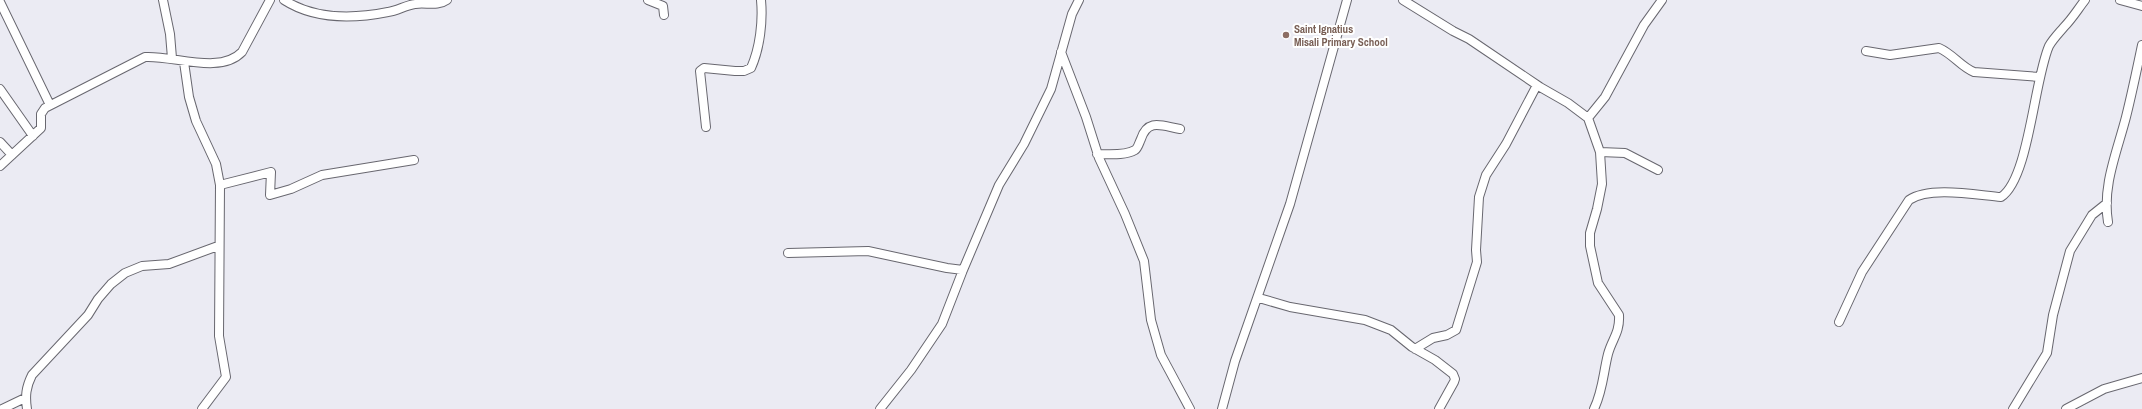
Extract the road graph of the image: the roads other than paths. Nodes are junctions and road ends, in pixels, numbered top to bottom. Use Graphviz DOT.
graph roads {
  1 [pos="163,0"];
  2 [pos="270,0"];
  3 [pos="284,0"];
  4 [pos="447,0"];
  5 [pos="648,0"];
  6 [pos="761,0"];
  7 [pos="1079,0"];
  8 [pos="1347,0"];
  9 [pos="1403,0"];
  10 [pos="1662,0"];
  11 [pos="2085,0"];
  12 [pos="2120,0"];
  13 [pos="0,2"];
  14 [pos="2142,6"];
  15 [pos="664,15"];
  16 [pos="2142,45"];
  17 [pos="1060,52"];
  18 [pos="1866,52"];
  19 [pos="172,58"];
  20 [pos="184,62"];
  21 [pos="2040,77"];
  22 [pos="1537,85"];
  23 [pos="0,89"];
  24 [pos="50,105"];
  25 [pos="1588,118"];
  26 [pos="706,127"];
  27 [pos="1180,129"];
  28 [pos="33,136"];
  29 [pos="0,142"];
  30 [pos="1600,152"];
  31 [pos="1097,154"];
  32 [pos="12,155"];
  33 [pos="414,160"];
  34 [pos="0,166"];
  35 [pos="1658,170"];
  36 [pos="220,185"];
  37 [pos="2107,203"];
  38 [pos="2108,222"];
  39 [pos="218,246"];
  40 [pos="788,253"];
  41 [pos="963,270"];
  42 [pos="1259,298"];
  43 [pos="1839,322"];
  44 [pos="1415,349"];
  45 [pos="2142,378"];
  46 [pos="25,398"];
  47 [pos="2,409"];
  48 [pos="27,409"];
  49 [pos="202,409"];
  50 [pos="880,409"];
  51 [pos="1190,409"];
  52 [pos="1222,409"];
  53 [pos="1438,409"];
  54 [pos="1594,409"];
  55 [pos="2013,409"];
  56 [pos="2066,409"];
  1 -- 19 [label="street"];
  2 -- 20 [label="street"];
  3 -- 4 [label="street"];
  5 -- 15 [label="street"];
  6 -- 26 [label="street"];
  7 -- 17 [label="street"];
  8 -- 42 [label="street"];
  9 -- 22 [label="street"];
  10 -- 25 [label="street"];
  11 -- 21 [label="street"];
  12 -- 14 [label="street"];
  13 -- 24 [label="street"];
  16 -- 37 [label="street"];
  17 -- 31 [label="street"];
  17 -- 41 [label="street"];
  18 -- 21 [label="street"];
  19 -- 20 [label="street"];
  19 -- 24 [label="street"];
  20 -- 36 [label="street"];
  21 -- 43 [label="street"];
  22 -- 25 [label="street"];
  22 -- 44 [label="street"];
  23 -- 28 [label="street"];
  24 -- 28 [label="street"];
  25 -- 30 [label="street"];
  27 -- 31 [label="street"];
  28 -- 32 [label="street"];
  29 -- 32 [label="street"];
  30 -- 35 [label="street"];
  30 -- 54 [label="street"];
  31 -- 51 [label="street"];
  32 -- 34 [label="street"];
  33 -- 36 [label="street"];
  36 -- 39 [label="street"];
  37 -- 38 [label="street"];
  37 -- 55 [label="street"];
  39 -- 46 [label="street"];
  39 -- 49 [label="street"];
  40 -- 41 [label="street"];
  41 -- 50 [label="street"];
  42 -- 44 [label="street"];
  42 -- 52 [label="street"];
  44 -- 53 [label="street"];
  45 -- 56 [label="street"];
  46 -- 47 [label="street"];
  46 -- 48 [label="street"];
}
